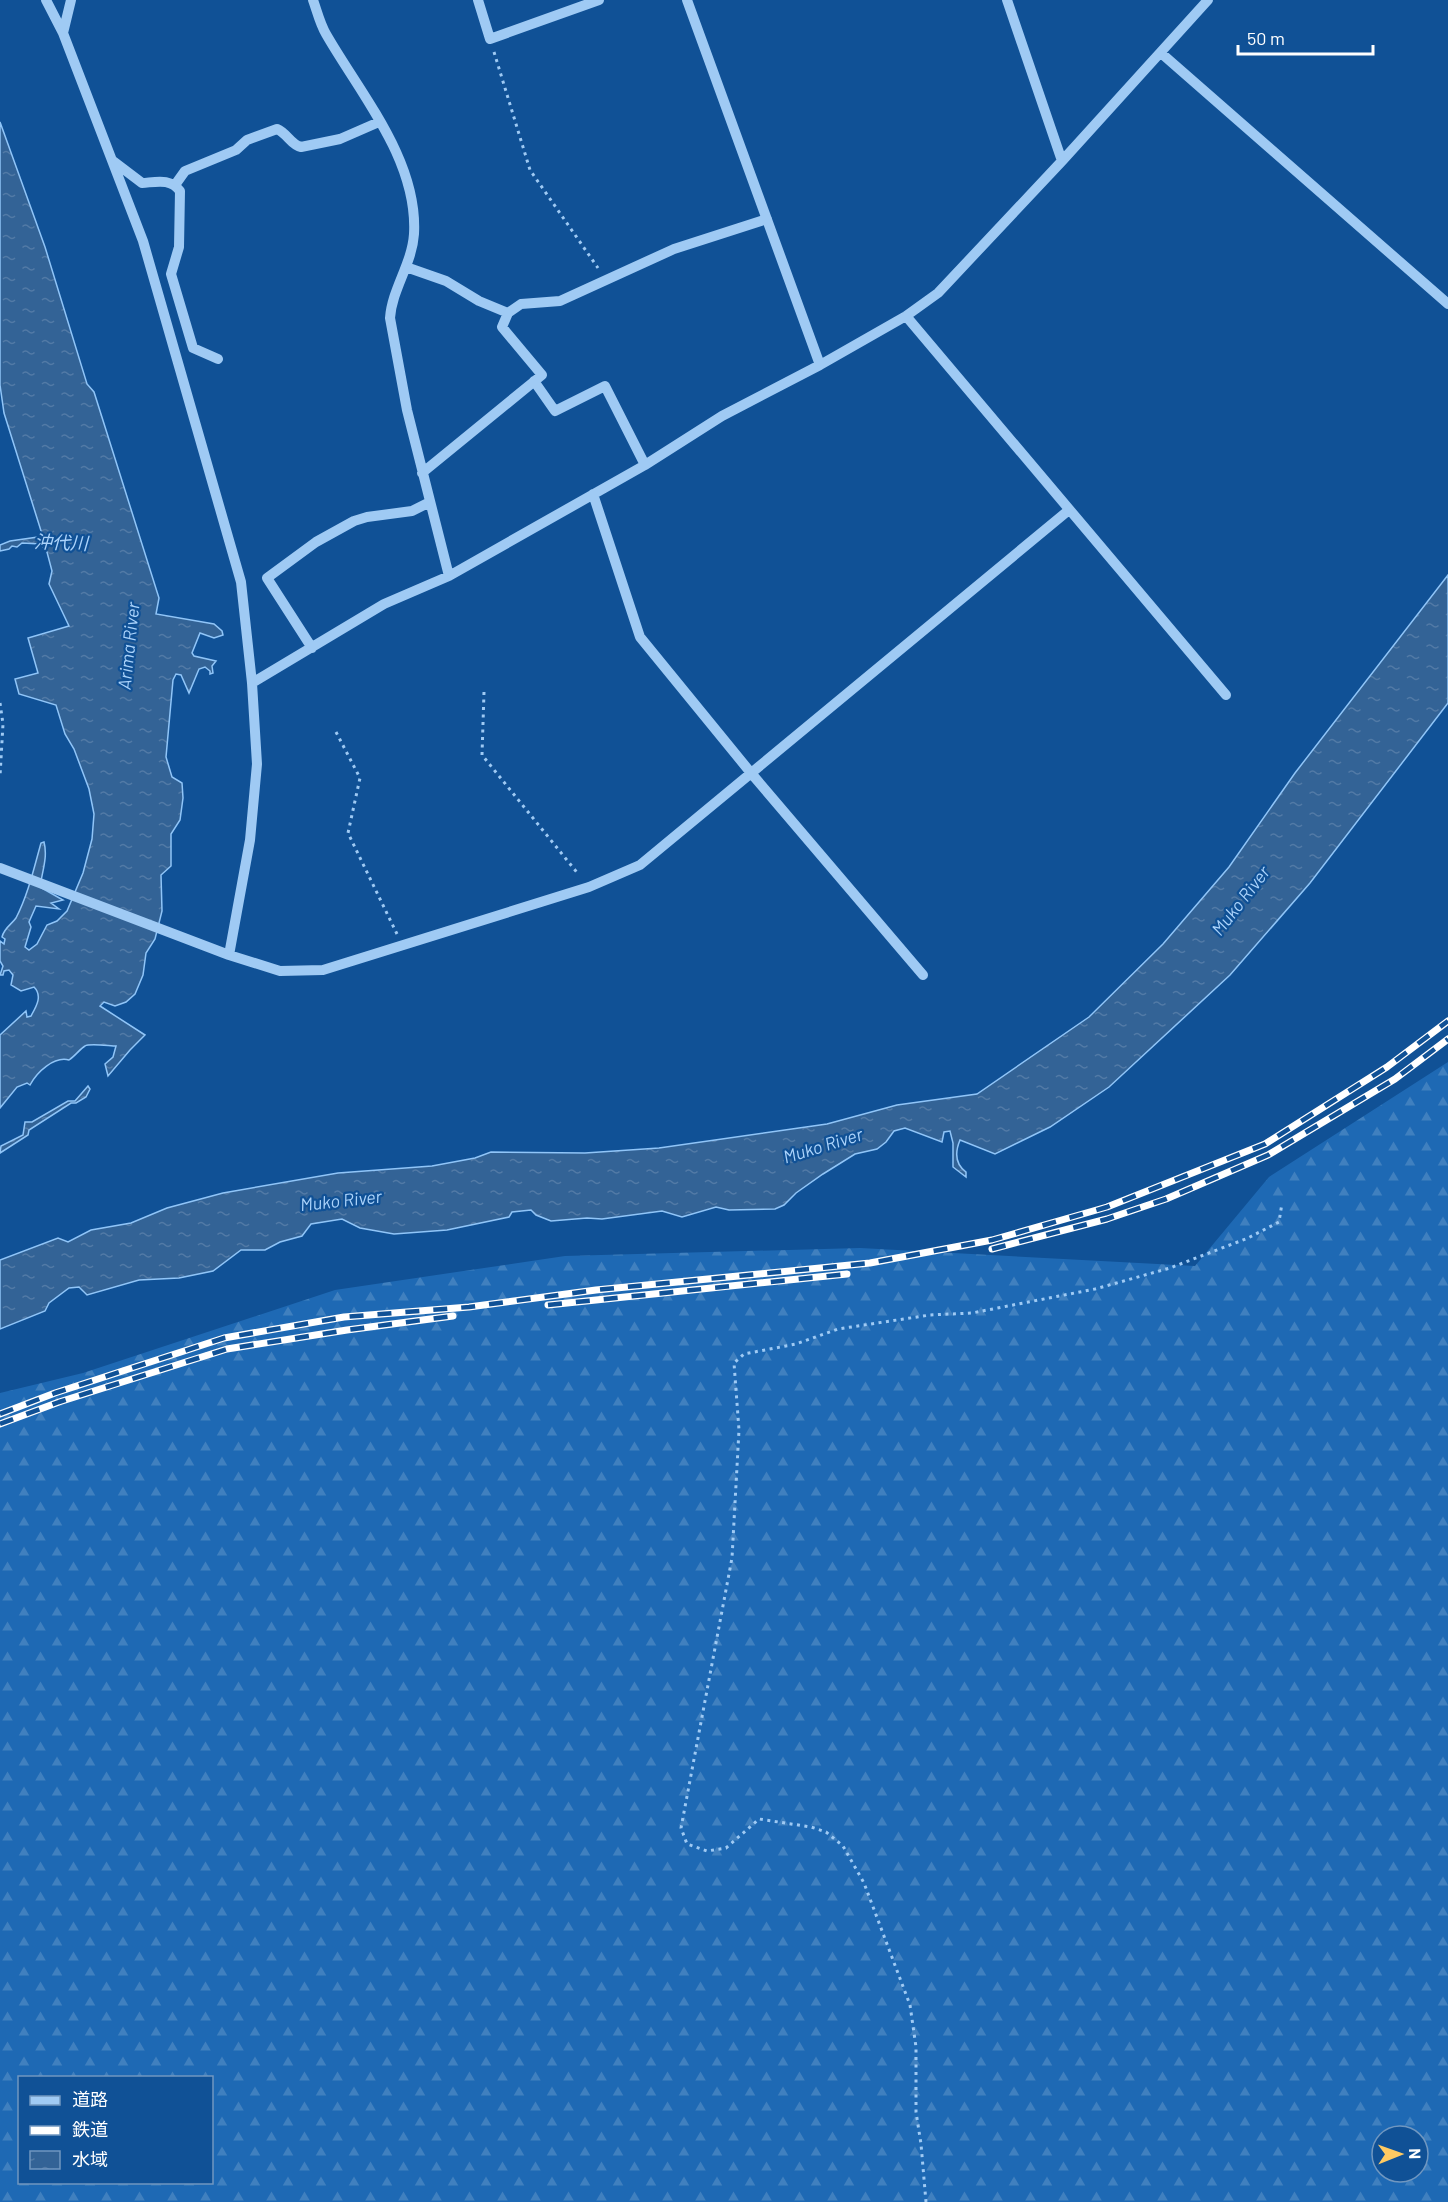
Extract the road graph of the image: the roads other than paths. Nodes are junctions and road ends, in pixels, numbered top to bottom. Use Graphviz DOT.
graph roads {
  1 [pos="46,0"];
  2 [pos="71,0"];
  3 [pos="313,0"];
  4 [pos="478,0"];
  5 [pos="598,0"];
  6 [pos="687,0"];
  7 [pos="1007,0"];
  8 [pos="1208,0"];
  9 [pos="63,33"];
  10 [pos="1161,52"];
  11 [pos="379,122"];
  12 [pos="113,160"];
  13 [pos="1062,161"];
  14 [pos="175,184"];
  15 [pos="767,219"];
  16 [pos="406,267"];
  17 [pos="1448,304"];
  18 [pos="508,313"];
  19 [pos="906,316"];
  20 [pos="218,359"];
  21 [pos="820,365"];
  22 [pos="534,381"];
  23 [pos="645,465"];
  24 [pos="422,473"];
  25 [pos="593,494"];
  26 [pos="430,502"];
  27 [pos="1069,510"];
  28 [pos="449,576"];
  29 [pos="312,648"];
  30 [pos="252,683"];
  31 [pos="1226,695"];
  32 [pos="751,772"];
  33 [pos="0,868"];
  34 [pos="229,955"];
  35 [pos="923,975"];
  1 -- 9 [label="street"];
  2 -- 9 [label="street"];
  3 -- 11 [label="street"];
  4 -- 5 [label="street"];
  6 -- 15 [label="street"];
  7 -- 13 [label="street"];
  8 -- 10 [label="street"];
  9 -- 12 [label="street"];
  10 -- 13 [label="street"];
  10 -- 17 [label="street"];
  11 -- 14 [label="street"];
  11 -- 16 [label="street"];
  12 -- 14 [label="street"];
  12 -- 30 [label="street"];
  13 -- 19 [label="street"];
  14 -- 20 [label="street"];
  15 -- 18 [label="street"];
  15 -- 21 [label="street"];
  16 -- 18 [label="street"];
  16 -- 24 [label="street"];
  18 -- 22 [label="street"];
  19 -- 21 [label="street"];
  19 -- 27 [label="street"];
  21 -- 23 [label="street"];
  22 -- 23 [label="street"];
  22 -- 24 [label="street"];
  23 -- 25 [label="street"];
  24 -- 26 [label="street"];
  25 -- 28 [label="street"];
  25 -- 32 [label="street"];
  26 -- 28 [label="street"];
  26 -- 29 [label="street"];
  27 -- 31 [label="street"];
  27 -- 32 [label="street"];
  28 -- 29 [label="street"];
  29 -- 30 [label="street"];
  30 -- 34 [label="street"];
  32 -- 34 [label="street"];
  32 -- 35 [label="street"];
  33 -- 34 [label="street"];
}
